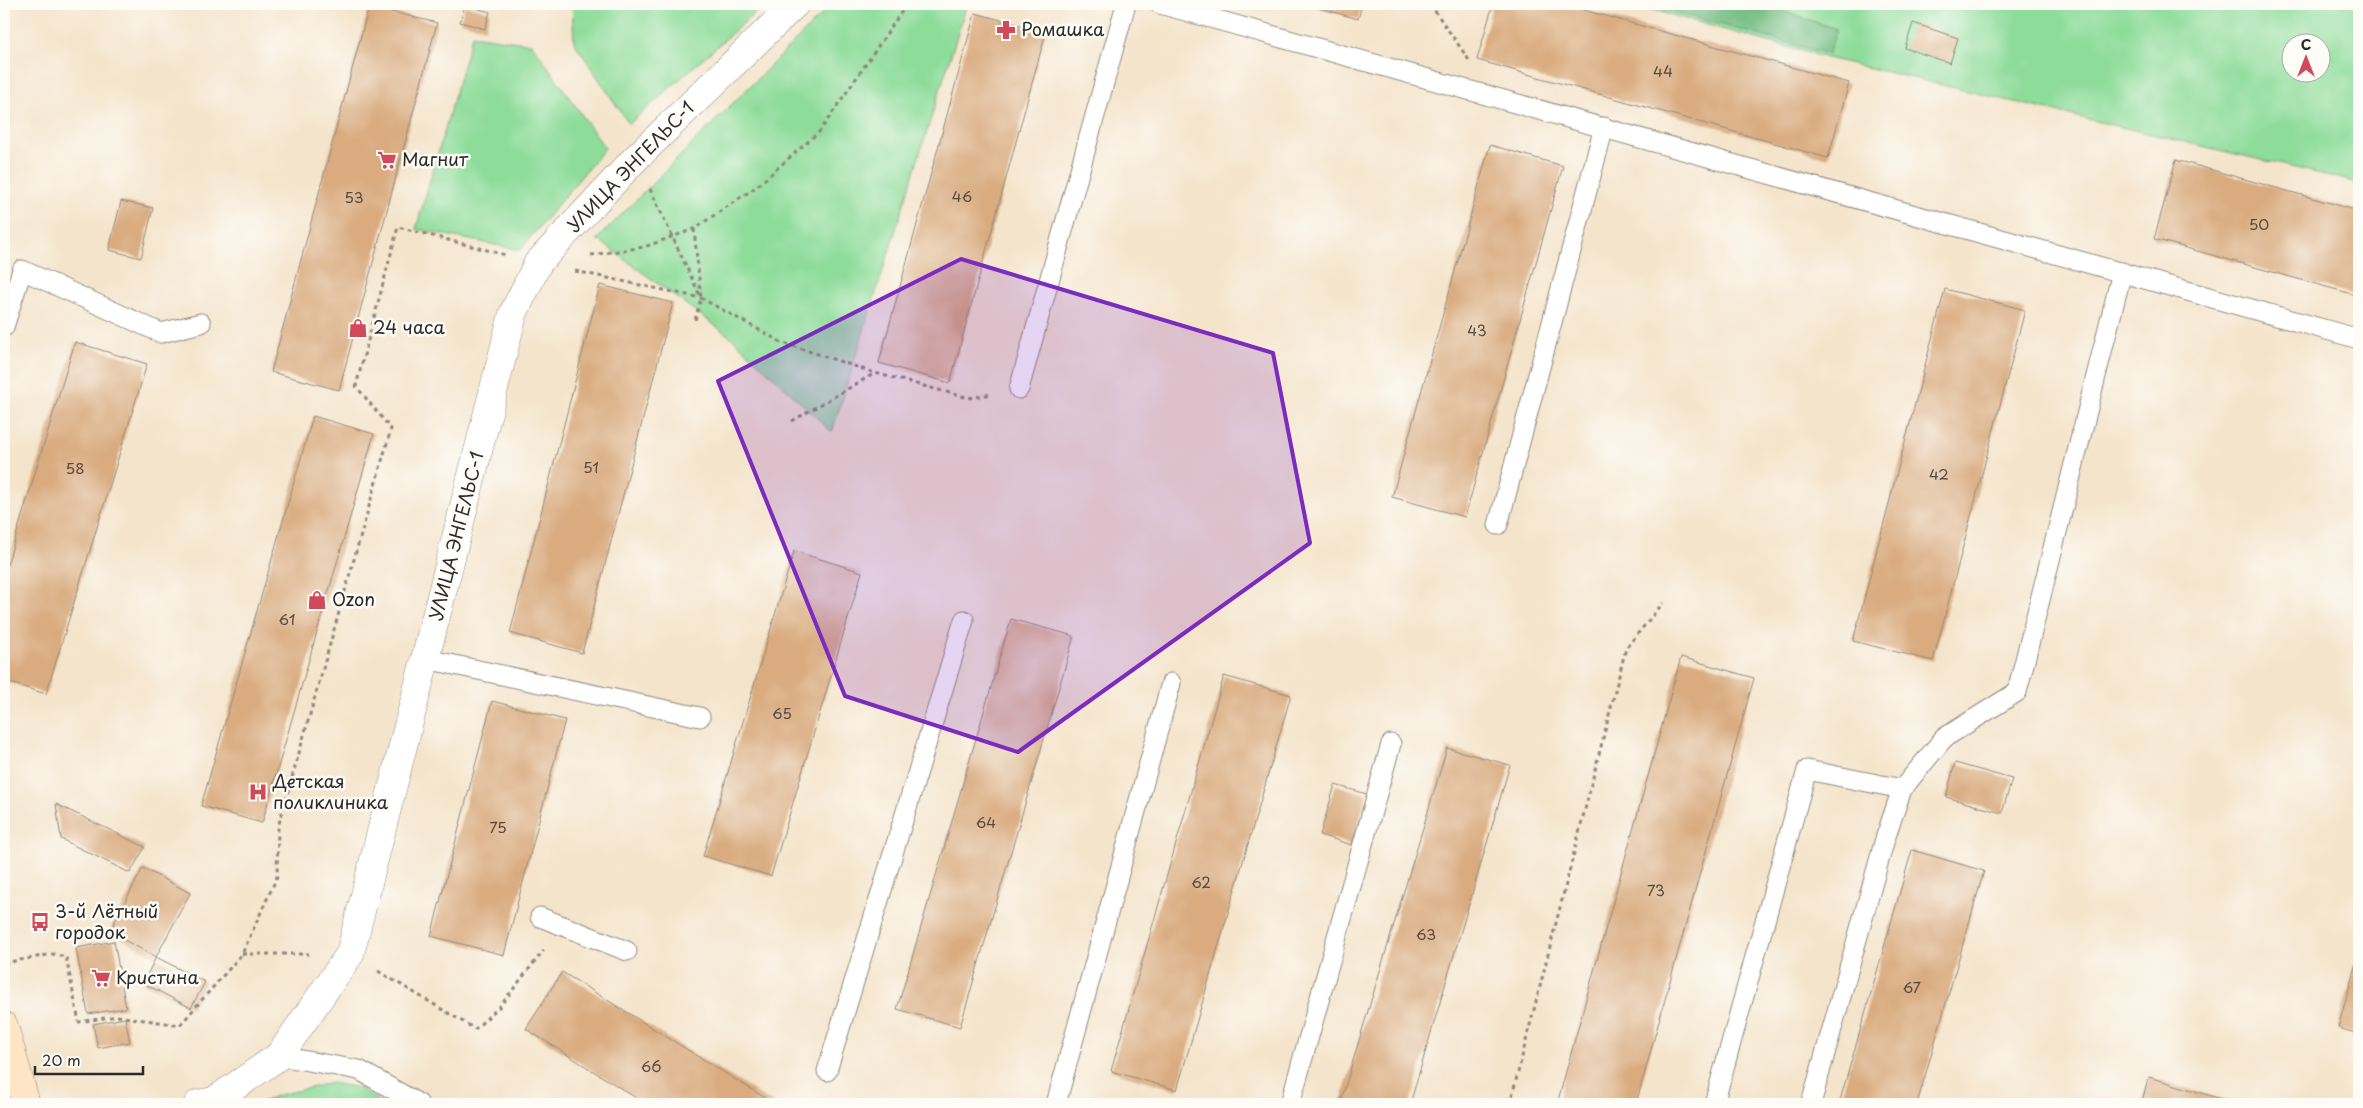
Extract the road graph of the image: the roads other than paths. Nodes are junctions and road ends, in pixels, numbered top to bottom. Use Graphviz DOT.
graph roads {
  1 [pos="795,4"];
  2 [pos="1126,4"];
  3 [pos="1160,4"];
  4 [pos="1604,127"];
  5 [pos="2122,272"];
  6 [pos="201,323"];
  7 [pos="4,328"];
  8 [pos="2359,338"];
  9 [pos="1019,389"];
  10 [pos="1498,525"];
  11 [pos="964,620"];
  12 [pos="426,659"];
  13 [pos="1171,684"];
  14 [pos="700,717"];
  15 [pos="1391,744"];
  16 [pos="1902,789"];
  17 [pos="540,917"];
  18 [pos="627,951"];
  19 [pos="4,1026"];
  20 [pos="280,1056"];
  21 [pos="827,1071"];
  22 [pos="26,1104"];
  23 [pos="198,1104"];
  24 [pos="419,1104"];
  25 [pos="1056,1104"];
  26 [pos="1290,1104"];
  27 [pos="1714,1104"];
  28 [pos="1811,1104"];
  1 -- 12 [label="street, УЛИЦА ЭНГЕЛЬС-1"];
  2 -- 9 [label="lane"];
  3 -- 4 [label="lane"];
  4 -- 5 [label="lane"];
  4 -- 10 [label="lane"];
  5 -- 8 [label="lane"];
  5 -- 16 [label="lane"];
  6 -- 7 [label="lane"];
  11 -- 21 [label="lane"];
  12 -- 14 [label="lane"];
  12 -- 20 [label="street, УЛИЦА ЭНГЕЛЬС-1"];
  13 -- 25 [label="lane"];
  15 -- 26 [label="lane"];
  16 -- 27 [label="lane"];
  16 -- 28 [label="lane"];
  17 -- 18 [label="lane"];
  19 -- 22 [label="main road"];
  20 -- 23 [label="street, УЛИЦА ЭНГЕЛЬС-1"];
  20 -- 24 [label="lane"];
}
